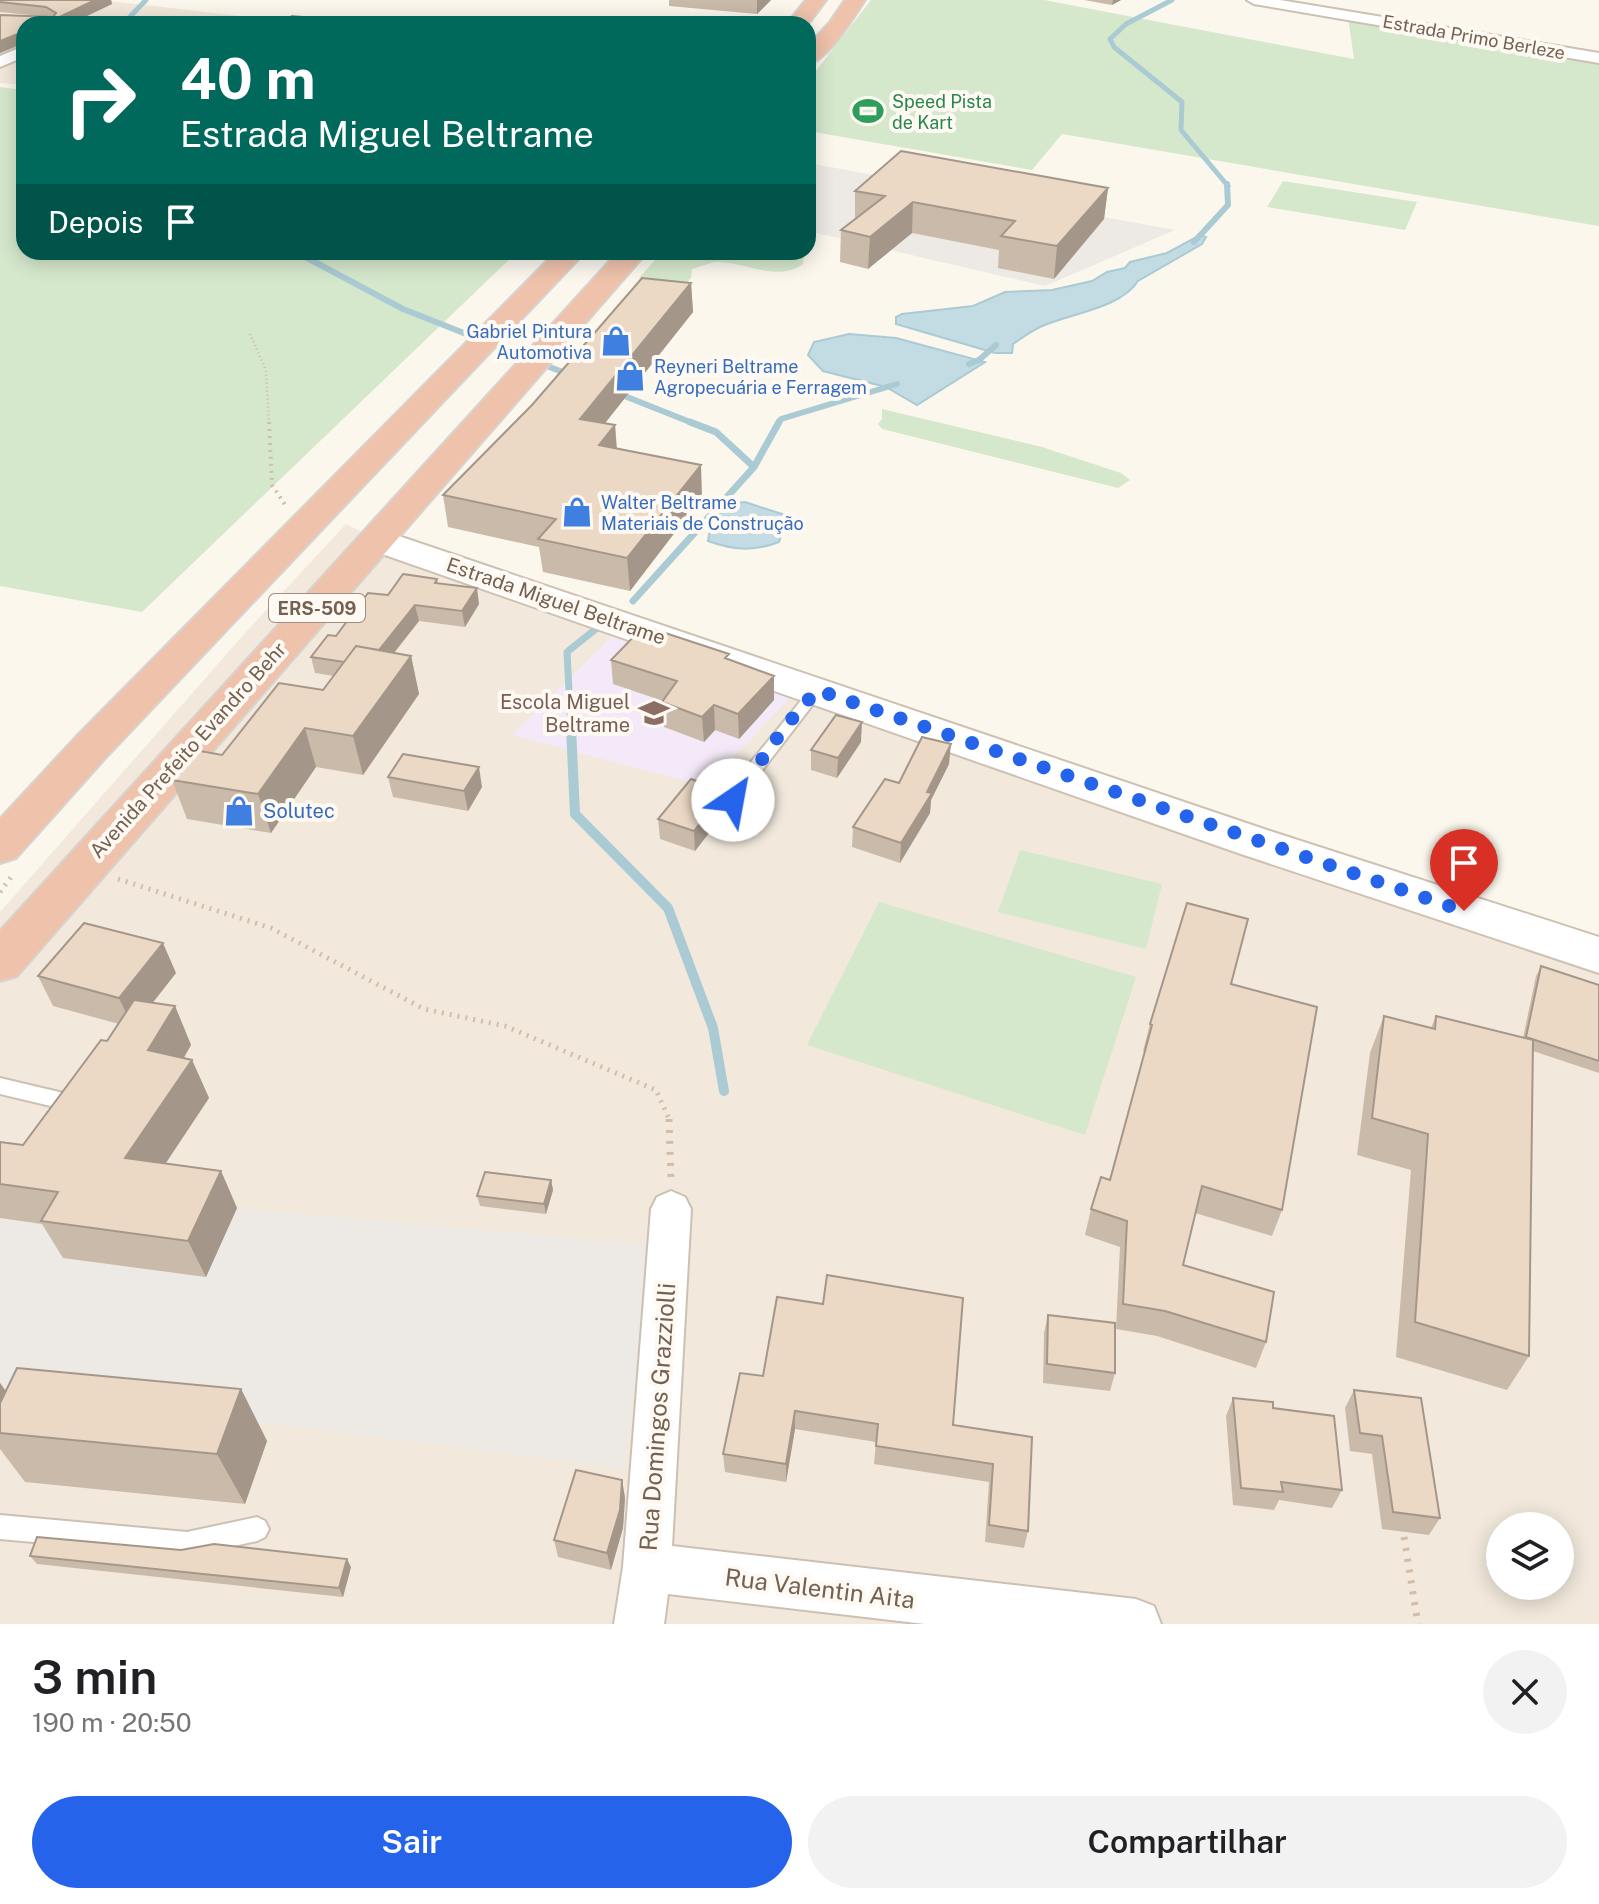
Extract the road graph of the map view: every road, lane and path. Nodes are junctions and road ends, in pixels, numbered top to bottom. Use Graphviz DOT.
graph roads {
  1 [pos="816,0"];
  2 [pos="834,0"];
  3 [pos="855,0"];
  4 [pos="1254,0"];
  5 [pos="803,16"];
  6 [pos="838,26"];
  7 [pos="816,49"];
  8 [pos="1599,58"];
  9 [pos="563,260"];
  10 [pos="626,260"];
  11 [pos="250,334"];
  12 [pos="317,513"];
  13 [pos="378,540"];
  14 [pos="817,690"];
  15 [pos="733,800"];
  16 [pos="0,847"];
  17 [pos="82,868"];
  18 [pos="1599,955"];
  19 [pos="0,963"];
  20 [pos="0,1086"];
  21 [pos="85,1106"];
  22 [pos="671,1209"];
  23 [pos="0,1527"];
  24 [pos="257,1529"];
  25 [pos="1404,1537"];
  26 [pos="647,1567"];
  27 [pos="639,1624"];
  28 [pos="1136,1624"];
  29 [pos="1418,1624"];
  1 -- 5 [label="highway"];
  2 -- 6 [label="highway"];
  3 -- 6 [label="highway"];
  4 -- 8 [label="street, Estrada Primo Berleze"];
  6 -- 7 [label="highway"];
  9 -- 12 [label="highway, ERS-509"];
  10 -- 13 [label="highway, Avenida Prefeito Evandro Behr / ERS-509"];
  11 -- 12 [label="path"];
  12 -- 16 [label="highway, ERS-509"];
  13 -- 14 [label="street, Estrada Miguel Beltrame"];
  13 -- 17 [label="highway, Avenida Prefeito Evandro Behr / ERS-509"];
  14 -- 15 [label="lane"];
  14 -- 18 [label="street, Estrada Miguel Beltrame"];
  17 -- 19 [label="highway, Avenida Prefeito Evandro Behr / ERS-509"];
  17 -- 22 [label="path"];
  20 -- 21 [label="lane"];
  22 -- 26 [label="street, Rua Domingos Grazziolli"];
  23 -- 24 [label="lane"];
  25 -- 29 [label="path"];
  26 -- 27 [label="street, Rua Domingos Grazziolli"];
  26 -- 28 [label="street, Rua Valentin Aita"];
}
